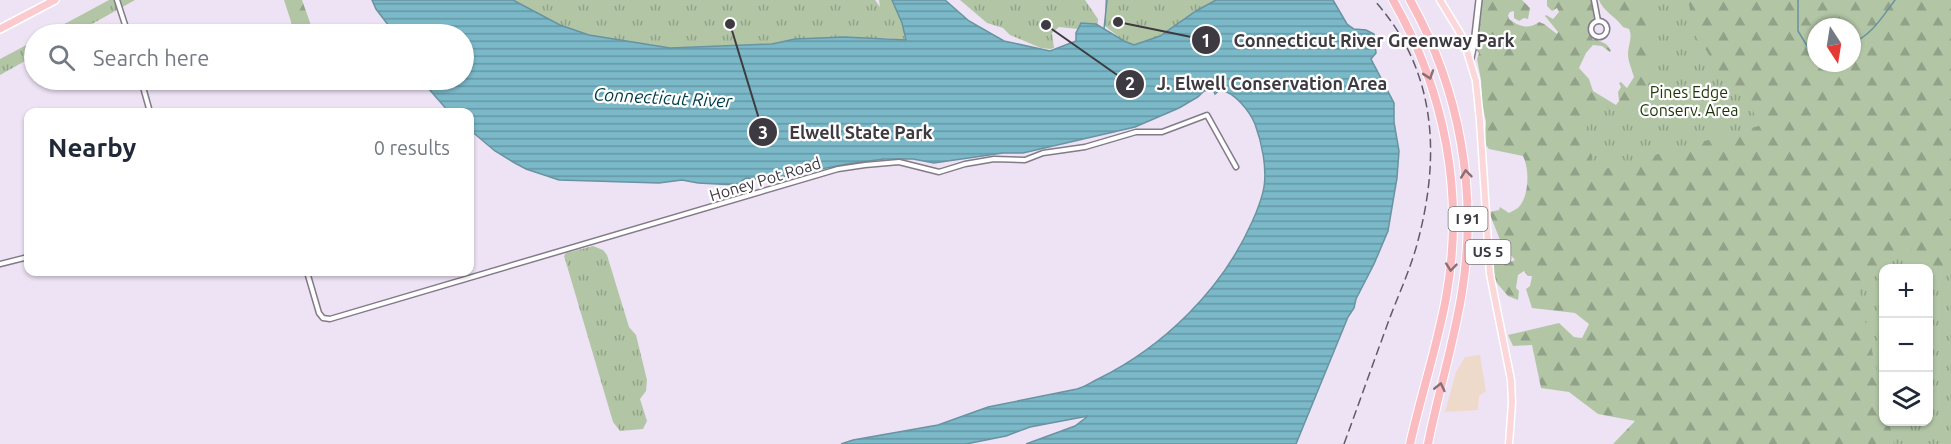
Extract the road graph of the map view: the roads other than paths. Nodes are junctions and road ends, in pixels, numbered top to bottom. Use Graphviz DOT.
graph roads {
  1 [pos="117,0"];
  2 [pos="1410,0"];
  3 [pos="1440,0"];
  4 [pos="1479,0"];
  5 [pos="1594,0"];
  6 [pos="54,1"];
  7 [pos="1394,1"];
  8 [pos="1598,21"];
  9 [pos="0,24"];
  10 [pos="125,24"];
  11 [pos="0,28"];
  12 [pos="1471,58"];
  13 [pos="144,90"];
  14 [pos="149,108"];
  15 [pos="1236,167"];
  16 [pos="24,258"];
  17 [pos="0,264"];
  18 [pos="308,276"];
  19 [pos="1410,444"];
  20 [pos="1428,444"];
  21 [pos="1509,444"];
  1 -- 10 [label="street"];
  20 -- 2 [label="highway, I 91, one-way"];
  3 -- 12 [label="main road, US 5"];
  4 -- 12 [label="street"];
  5 -- 8 [label="street"];
  6 -- 9 [label="highway"];
  6 -- 11 [label="highway"];
  7 -- 19 [label="highway, I 91, one-way"];
  8 -- 8 [label="street"];
  12 -- 21 [label="main road, US 5"];
  13 -- 14 [label="street"];
  15 -- 18 [label="street, Honey Pot Road"];
  16 -- 17 [label="street"];
}
